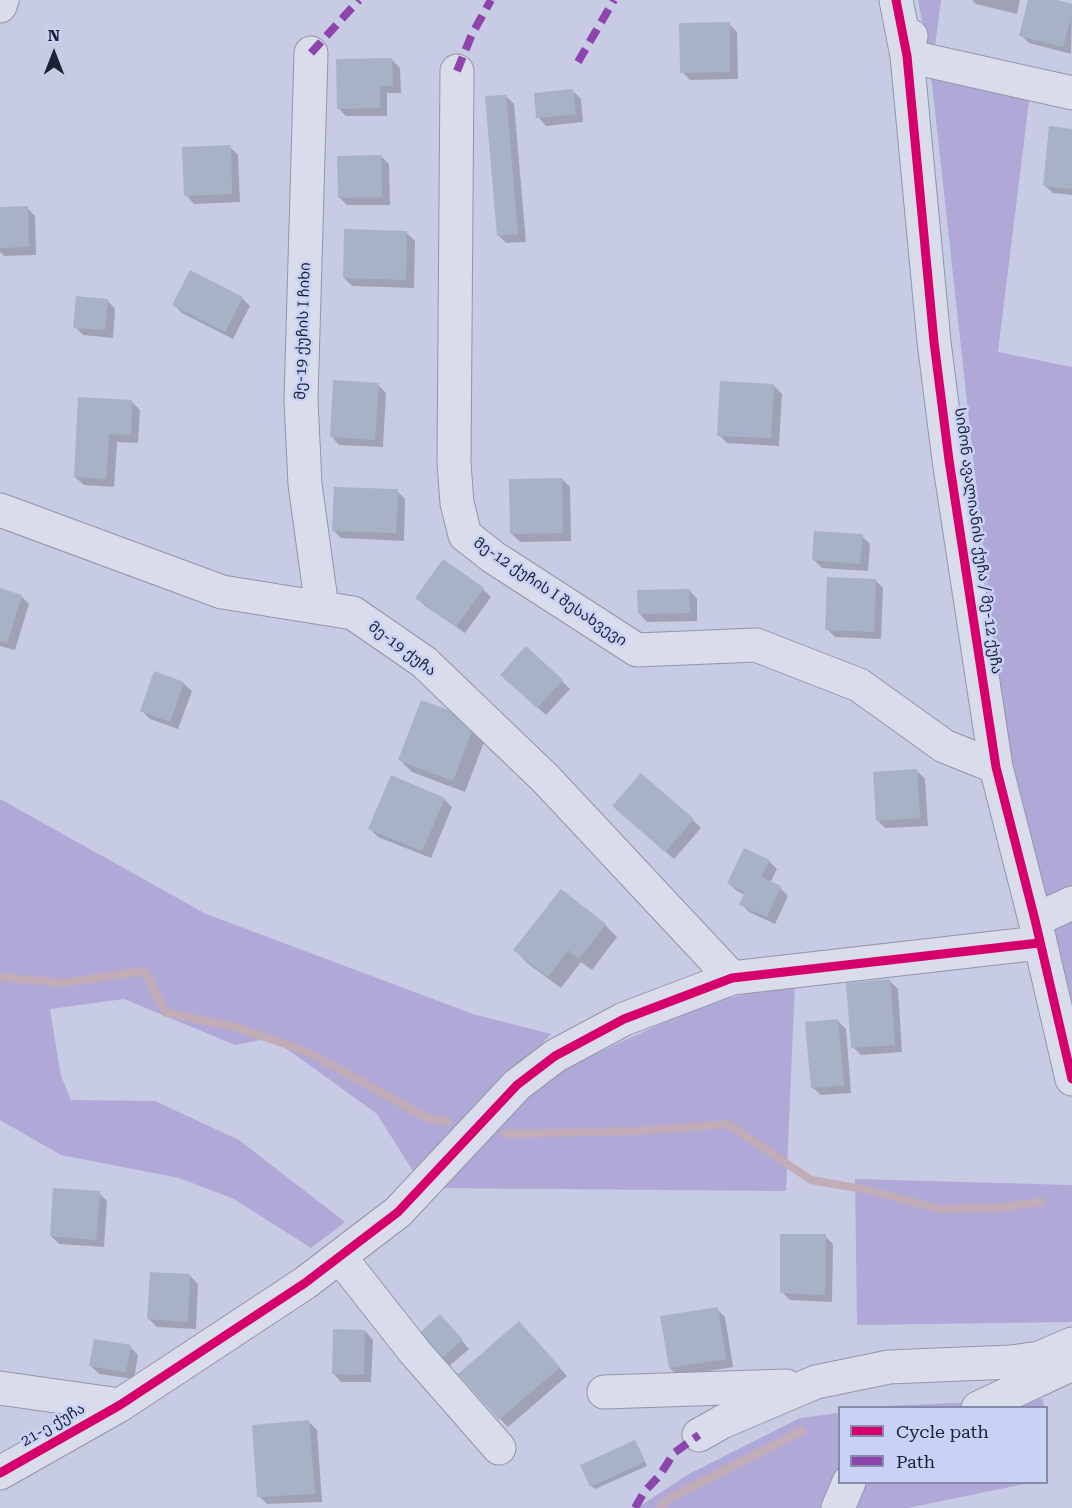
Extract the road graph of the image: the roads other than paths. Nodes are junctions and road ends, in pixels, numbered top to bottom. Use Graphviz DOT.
graph roads {
  1 [pos="2,0"];
  2 [pos="896,0"];
  3 [pos="918,0"];
  4 [pos="0,6"];
  5 [pos="311,53"];
  6 [pos="907,56"];
  7 [pos="457,71"];
  8 [pos="1072,93"];
  9 [pos="0,510"];
  10 [pos="322,608"];
  11 [pos="996,767"];
  12 [pos="1072,903"];
  13 [pos="1037,931"];
  14 [pos="732,978"];
  15 [pos="1072,1079"];
  16 [pos="340,1257"];
  17 [pos="1072,1344"];
  18 [pos="1072,1364"];
  19 [pos="816,1382"];
  20 [pos="0,1388"];
  21 [pos="604,1392"];
  22 [pos="120,1405"];
  23 [pos="980,1406"];
  24 [pos="699,1435"];
  25 [pos="499,1448"];
  26 [pos="0,1473"];
  27 [pos="848,1484"];
  28 [pos="838,1508"];
  1 -- 4 [label="street"];
  2 -- 6 [label="street, სიმონ ავალიანის ქუჩა / მე-12 ქუჩა"];
  3 -- 6 [label="street"];
  5 -- 10 [label="street, მე-19 ქუჩის I ჩიხი"];
  6 -- 8 [label="street"];
  6 -- 11 [label="street, სიმონ ავალიანის ქუჩა / მე-12 ქუჩა"];
  7 -- 11 [label="street, მე-12 ქუჩის I შესახვევი"];
  9 -- 10 [label="street, მე-19 ქუჩა"];
  10 -- 14 [label="street, მე-19 ქუჩა"];
  11 -- 13 [label="street, სიმონ ავალიანის ქუჩა / მე-12 ქუჩა"];
  12 -- 13 [label="street, 21-ე ქუჩა"];
  13 -- 14 [label="street, 21-ე ქუჩა"];
  13 -- 15 [label="street, სიმონ ავალიანის ქუჩა / მე-12 ქუჩა"];
  14 -- 16 [label="street, 21-ე ქუჩა"];
  16 -- 22 [label="street, 21-ე ქუჩა"];
  16 -- 25 [label="street"];
  17 -- 19 [label="street"];
  18 -- 23 [label="street"];
  19 -- 21 [label="street"];
  19 -- 24 [label="street"];
  20 -- 22 [label="street"];
  22 -- 26 [label="street, 21-ე ქუჩა"];
  27 -- 28 [label="street"];
}
